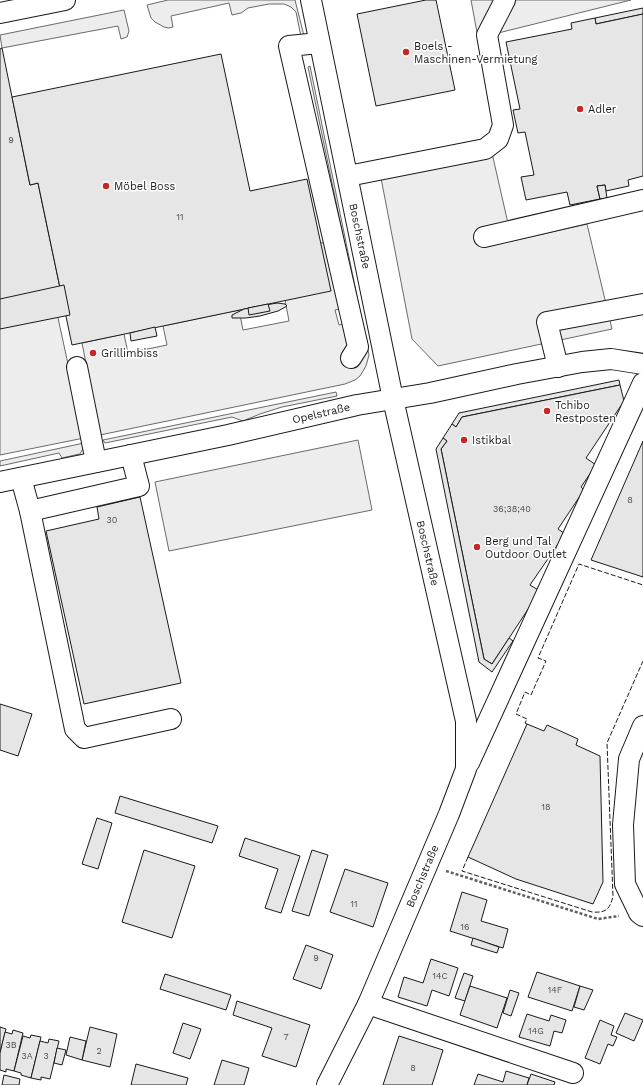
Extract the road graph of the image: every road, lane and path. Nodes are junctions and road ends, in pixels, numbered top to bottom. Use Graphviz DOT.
graph roads {
  1 [pos="65,0"];
  2 [pos="311,0"];
  3 [pos="505,0"];
  4 [pos="0,13"];
  5 [pos="319,43"];
  6 [pos="348,176"];
  7 [pos="643,200"];
  8 [pos="484,237"];
  9 [pos="643,304"];
  10 [pos="350,358"];
  11 [pos="643,364"];
  12 [pos="77,367"];
  13 [pos="558,367"];
  14 [pos="642,389"];
  15 [pos="393,399"];
  16 [pos="131,455"];
  17 [pos="96,462"];
  18 [pos="21,478"];
  19 [pos="0,482"];
  20 [pos="30,511"];
  21 [pos="171,719"];
  22 [pos="643,726"];
  23 [pos="466,769"];
  24 [pos="444,870"];
  25 [pos="633,915"];
  26 [pos="368,1004"];
  27 [pos="573,1073"];
  28 [pos="327,1085"];
  1 -- 4 [label="street"];
  2 -- 5 [label="street, Boschstraße"];
  3 -- 6 [label="street"];
  5 -- 6 [label="street, Boschstraße"];
  5 -- 10 [label="street"];
  6 -- 15 [label="street, Boschstraße"];
  7 -- 8 [label="street"];
  9 -- 13 [label="street"];
  11 -- 13 [label="street, Opelstraße"];
  12 -- 17 [label="street"];
  13 -- 15 [label="street, Opelstraße"];
  14 -- 23 [label="street"];
  15 -- 16 [label="street, Opelstraße"];
  15 -- 23 [label="street, Boschstraße"];
  16 -- 17 [label="street, Opelstraße"];
  16 -- 20 [label="street"];
  17 -- 18 [label="street, Opelstraße"];
  18 -- 19 [label="street, Opelstraße"];
  18 -- 20 [label="street"];
  20 -- 21 [label="street"];
  22 -- 25 [label="street"];
  23 -- 26 [label="street, Boschstraße"];
  24 -- 25 [label="path"];
  26 -- 27 [label="street"];
  26 -- 28 [label="street, Boschstraße"];
}
